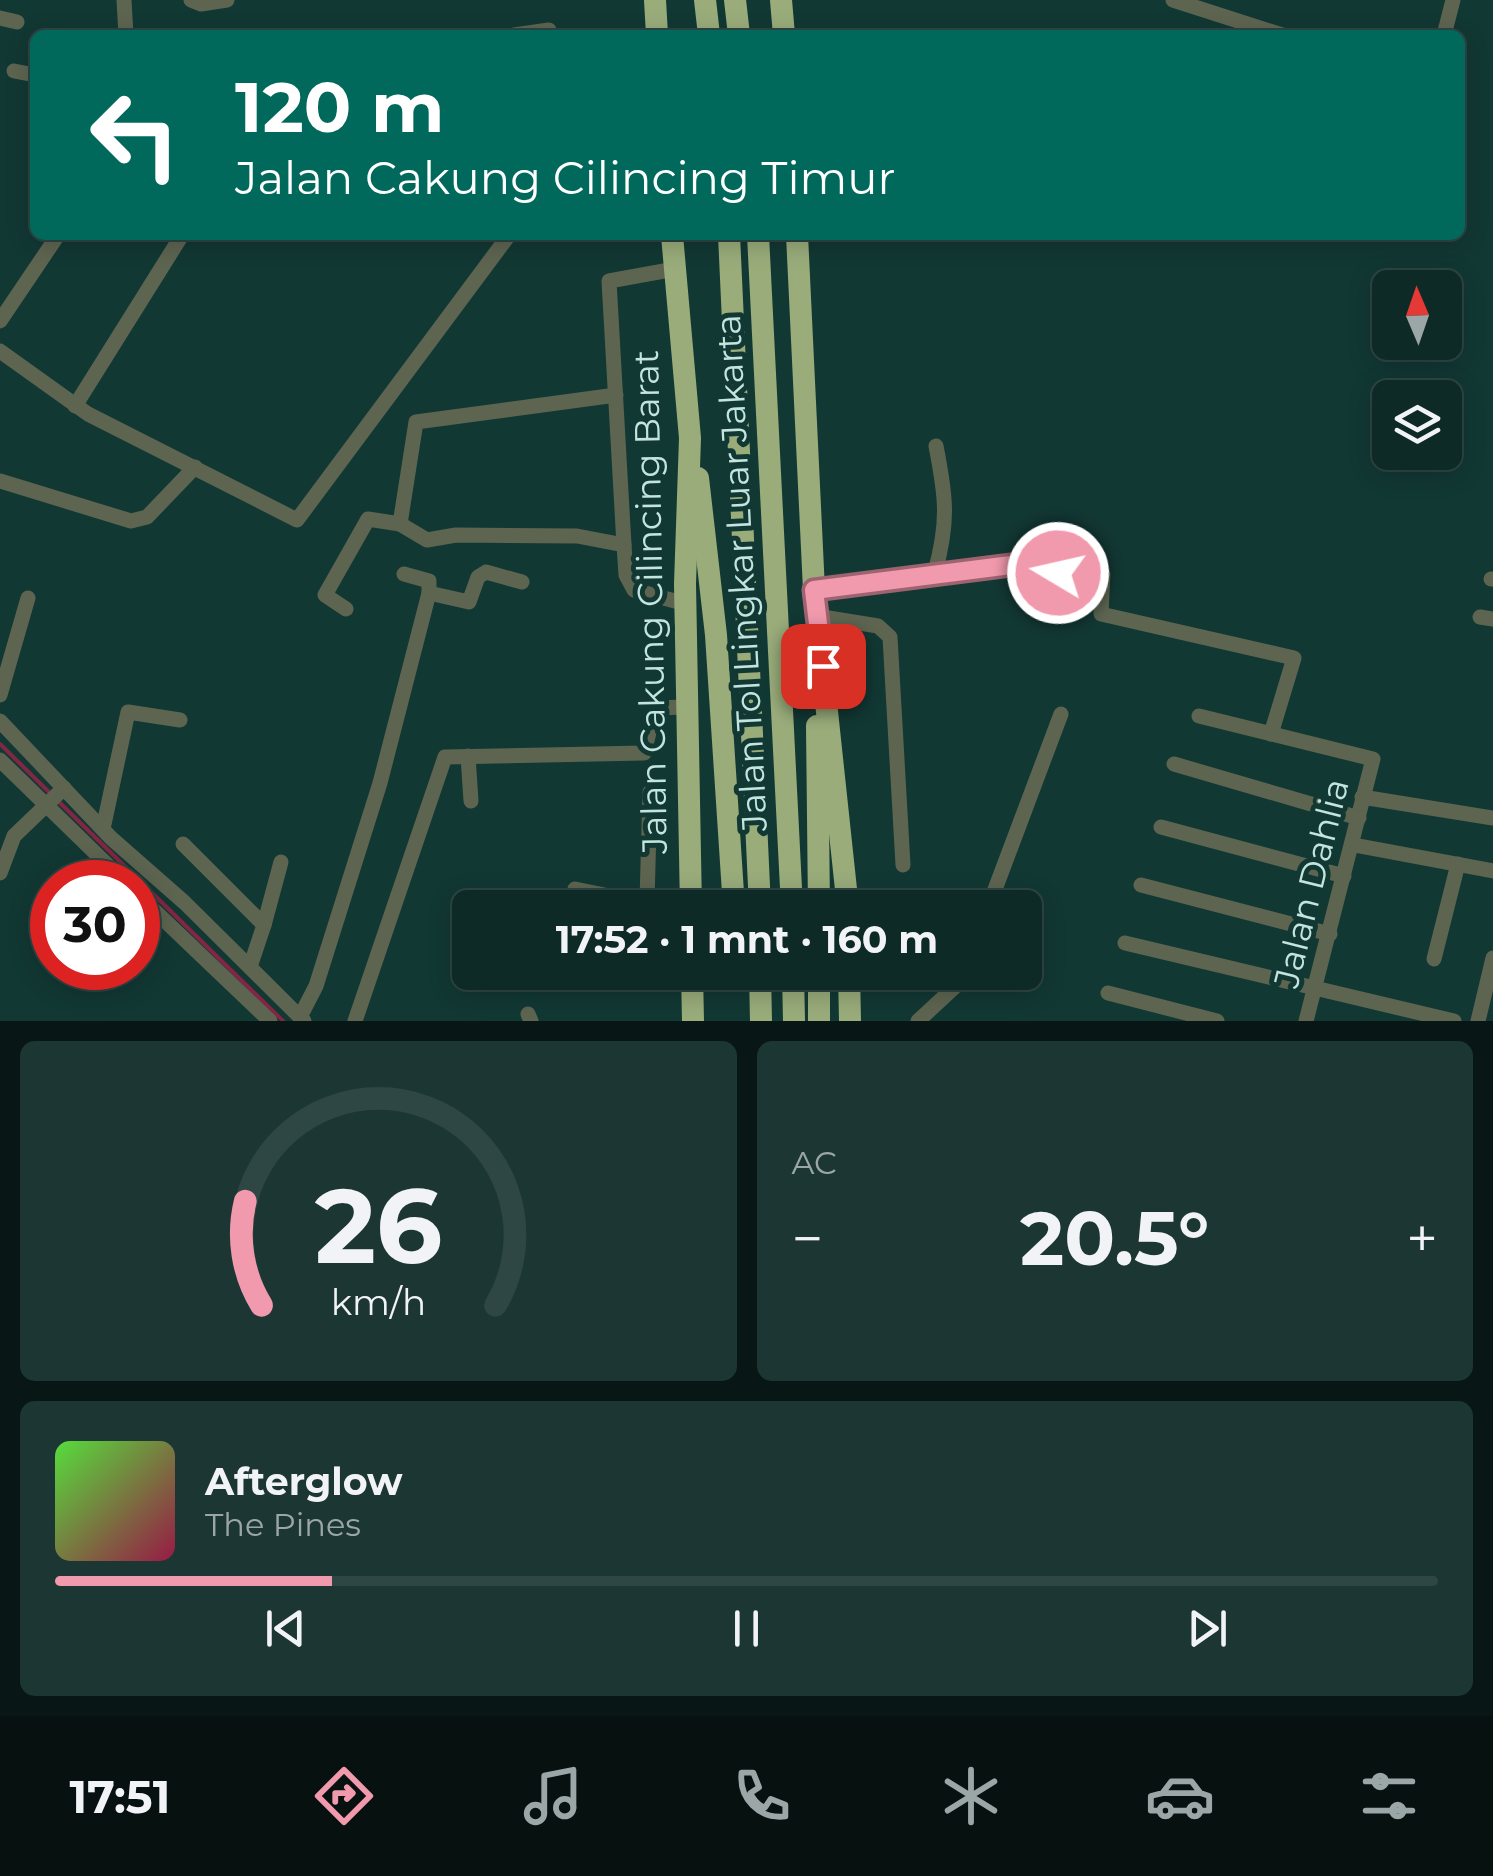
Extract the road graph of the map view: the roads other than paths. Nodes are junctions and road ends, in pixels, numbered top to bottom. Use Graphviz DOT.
graph roads {
  1 [pos="124,0"];
  2 [pos="191,0"];
  3 [pos="226,0"];
  4 [pos="654,0"];
  5 [pos="706,0"];
  6 [pos="735,0"];
  7 [pos="781,0"];
  8 [pos="1173,0"];
  9 [pos="1453,0"];
  10 [pos="0,18"];
  11 [pos="18,22"];
  12 [pos="126,30"];
  13 [pos="656,30"];
  14 [pos="709,30"];
  15 [pos="738,30"];
  16 [pos="784,30"];
  17 [pos="1266,30"];
  18 [pos="1448,30"];
  19 [pos="14,72"];
  20 [pos="30,74"];
  21 [pos="55,240"];
  22 [pos="179,240"];
  23 [pos="505,240"];
  24 [pos="671,240"];
  25 [pos="728,240"];
  26 [pos="758,240"];
  27 [pos="797,240"];
  28 [pos="664,271"];
  29 [pos="0,321"];
  30 [pos="0,351"];
  31 [pos="616,394"];
  32 [pos="75,406"];
  33 [pos="690,438"];
  34 [pos="936,446"];
  35 [pos="196,467"];
  36 [pos="0,480"];
  37 [pos="400,524"];
  38 [pos="624,545"];
  39 [pos="935,572"];
  40 [pos="404,574"];
  41 [pos="522,582"];
  42 [pos="814,590"];
  43 [pos="429,594"];
  44 [pos="28,598"];
  45 [pos="686,604"];
  46 [pos="346,609"];
  47 [pos="816,616"];
  48 [pos="0,695"];
  49 [pos="686,708"];
  50 [pos="1061,714"];
  51 [pos="1199,716"];
  52 [pos="180,720"];
  53 [pos="0,721"];
  54 [pos="1272,734"];
  55 [pos="468,756"];
  56 [pos="0,760"];
  57 [pos="1174,764"];
  58 [pos="63,789"];
  59 [pos="650,792"];
  60 [pos="1362,797"];
  61 [pos="471,801"];
  62 [pos="46,802"];
  63 [pos="1358,818"];
  64 [pos="1493,818"];
  65 [pos="1161,827"];
  66 [pos="103,829"];
  67 [pos="7,834"];
  68 [pos="183,844"];
  69 [pos="1354,845"];
  70 [pos="103,860"];
  71 [pos="281,862"];
  72 [pos="1458,864"];
  73 [pos="903,865"];
  74 [pos="1493,871"];
  75 [pos="0,873"];
  76 [pos="1344,876"];
  77 [pos="1141,885"];
  78 [pos="575,889"];
  79 [pos="582,890"];
  80 [pos="647,890"];
  81 [pos="691,890"];
  82 [pos="733,890"];
  83 [pos="759,890"];
  84 [pos="791,890"];
  85 [pos="819,890"];
  86 [pos="846,890"];
  87 [pos="995,890"];
  88 [pos="160,916"];
  89 [pos="264,925"];
  90 [pos="1330,934"];
  91 [pos="1124,943"];
  92 [pos="1493,958"];
  93 [pos="1434,960"];
  94 [pos="250,967"];
  95 [pos="692,990"];
  96 [pos="760,990"];
  97 [pos="794,990"];
  98 [pos="820,990"];
  99 [pos="850,990"];
  100 [pos="951,990"];
  101 [pos="1316,990"];
  102 [pos="1108,993"];
  103 [pos="248,1001"];
  104 [pos="302,1019"];
  105 [pos="245,1021"];
  106 [pos="270,1021"];
  107 [pos="355,1021"];
  108 [pos="693,1021"];
  109 [pos="761,1021"];
  110 [pos="794,1021"];
  111 [pos="819,1021"];
  112 [pos="850,1021"];
  113 [pos="918,1021"];
  114 [pos="1217,1021"];
  115 [pos="1306,1021"];
  116 [pos="1454,1021"];
  117 [pos="1478,1021"];
  1 -- 12 [label="street"];
  2 -- 3 [label="street"];
  4 -- 13 [label="highway"];
  5 -- 14 [label="highway"];
  6 -- 15 [label="highway"];
  7 -- 16 [label="highway"];
  8 -- 17 [label="street"];
  9 -- 18 [label="street"];
  10 -- 11 [label="street"];
  19 -- 20 [label="street"];
  21 -- 29 [label="street"];
  22 -- 32 [label="street"];
  23 -- 35 [label="street"];
  24 -- 28 [label="highway, Jalan Cakung Cilincing Barat"];
  25 -- 83 [label="highway, Jalan Tol Lingkar Luar Jakarta"];
  26 -- 84 [label="highway, Jalan Tol Lingkar Luar Jakarta"];
  27 -- 42 [label="highway"];
  28 -- 31 [label="street"];
  28 -- 33 [label="highway, Jalan Cakung Cilincing Barat"];
  30 -- 32 [label="street"];
  31 -- 37 [label="street"];
  31 -- 38 [label="street"];
  32 -- 35 [label="street"];
  33 -- 45 [label="highway, Jalan Cakung Cilincing Barat"];
  33 -- 82 [label="highway"];
  34 -- 39 [label="street"];
  35 -- 36 [label="street"];
  37 -- 38 [label="street"];
  37 -- 46 [label="street"];
  38 -- 45 [label="street"];
  39 -- 42 [label="street"];
  39 -- 54 [label="street"];
  40 -- 43 [label="street"];
  41 -- 43 [label="street"];
  42 -- 47 [label="highway"];
  43 -- 104 [label="street"];
  44 -- 48 [label="street"];
  45 -- 49 [label="highway, Jalan Cakung Cilincing Barat"];
  47 -- 73 [label="street"];
  47 -- 85 [label="highway"];
  47 -- 86 [label="highway"];
  49 -- 55 [label="street"];
  49 -- 81 [label="highway, Jalan Cakung Cilincing Barat"];
  50 -- 87 [label="street"];
  51 -- 54 [label="street"];
  52 -- 66 [label="street"];
  53 -- 58 [label="street"];
  54 -- 60 [label="street, Jalan Dahlia"];
  55 -- 61 [label="street"];
  55 -- 107 [label="street"];
  56 -- 62 [label="street"];
  57 -- 63 [label="street"];
  58 -- 62 [label="street"];
  58 -- 66 [label="street"];
  59 -- 80 [label="street"];
  60 -- 63 [label="street, Jalan Dahlia"];
  60 -- 64 [label="street"];
  62 -- 67 [label="street"];
  62 -- 70 [label="street"];
  63 -- 69 [label="street, Jalan Dahlia"];
  65 -- 76 [label="street"];
  66 -- 94 [label="street"];
  67 -- 75 [label="street"];
  68 -- 89 [label="street"];
  69 -- 72 [label="street"];
  69 -- 76 [label="street, Jalan Dahlia"];
  71 -- 89 [label="street"];
  72 -- 74 [label="street"];
  72 -- 93 [label="street"];
  76 -- 90 [label="street, Jalan Dahlia"];
  77 -- 90 [label="street"];
  78 -- 79 [label="street"];
  88 -- 103 [label="street"];
  89 -- 94 [label="street"];
  90 -- 101 [label="street, Jalan Dahlia"];
  91 -- 101 [label="street"];
  92 -- 117 [label="street"];
  94 -- 104 [label="street"];
  95 -- 108 [label="highway"];
  96 -- 109 [label="highway"];
  97 -- 110 [label="highway"];
  98 -- 111 [label="highway"];
  99 -- 112 [label="highway"];
  100 -- 113 [label="street"];
  101 -- 115 [label="street, Jalan Dahlia"];
  101 -- 116 [label="street"];
  102 -- 114 [label="street"];
  103 -- 105 [label="street"];
  103 -- 106 [label="street"];
}
